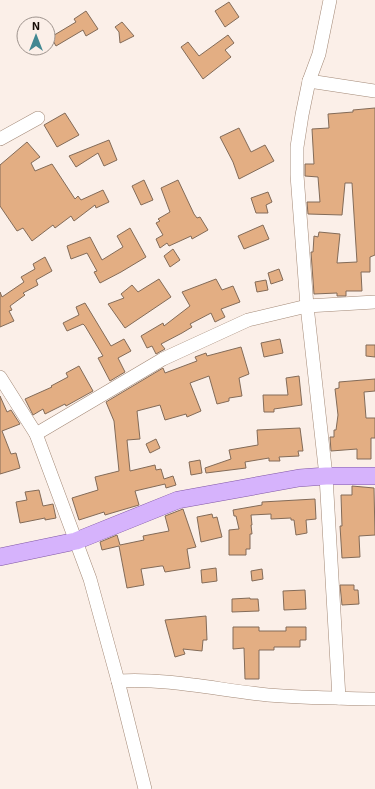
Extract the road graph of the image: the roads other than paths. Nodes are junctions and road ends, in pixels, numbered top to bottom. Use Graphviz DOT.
graph roads {
  1 [pos="330,0"];
  2 [pos="309,81"];
  3 [pos="375,91"];
  4 [pos="38,118"];
  5 [pos="0,139"];
  6 [pos="375,302"];
  7 [pos="307,306"];
  8 [pos="0,376"];
  9 [pos="36,434"];
  10 [pos="326,476"];
  11 [pos="375,476"];
  12 [pos="76,541"];
  13 [pos="0,557"];
  14 [pos="118,681"];
  15 [pos="339,698"];
  16 [pos="375,699"];
  17 [pos="145,789"];
  1 -- 2 [label="street"];
  2 -- 3 [label="street"];
  2 -- 7 [label="street"];
  4 -- 5 [label="street"];
  6 -- 7 [label="street"];
  7 -- 9 [label="street"];
  7 -- 10 [label="street"];
  8 -- 9 [label="street"];
  9 -- 12 [label="street"];
  10 -- 11 [label="main road"];
  10 -- 12 [label="main road"];
  10 -- 15 [label="street"];
  12 -- 13 [label="main road"];
  12 -- 14 [label="street"];
  14 -- 15 [label="street"];
  14 -- 17 [label="street"];
  15 -- 16 [label="street"];
}
